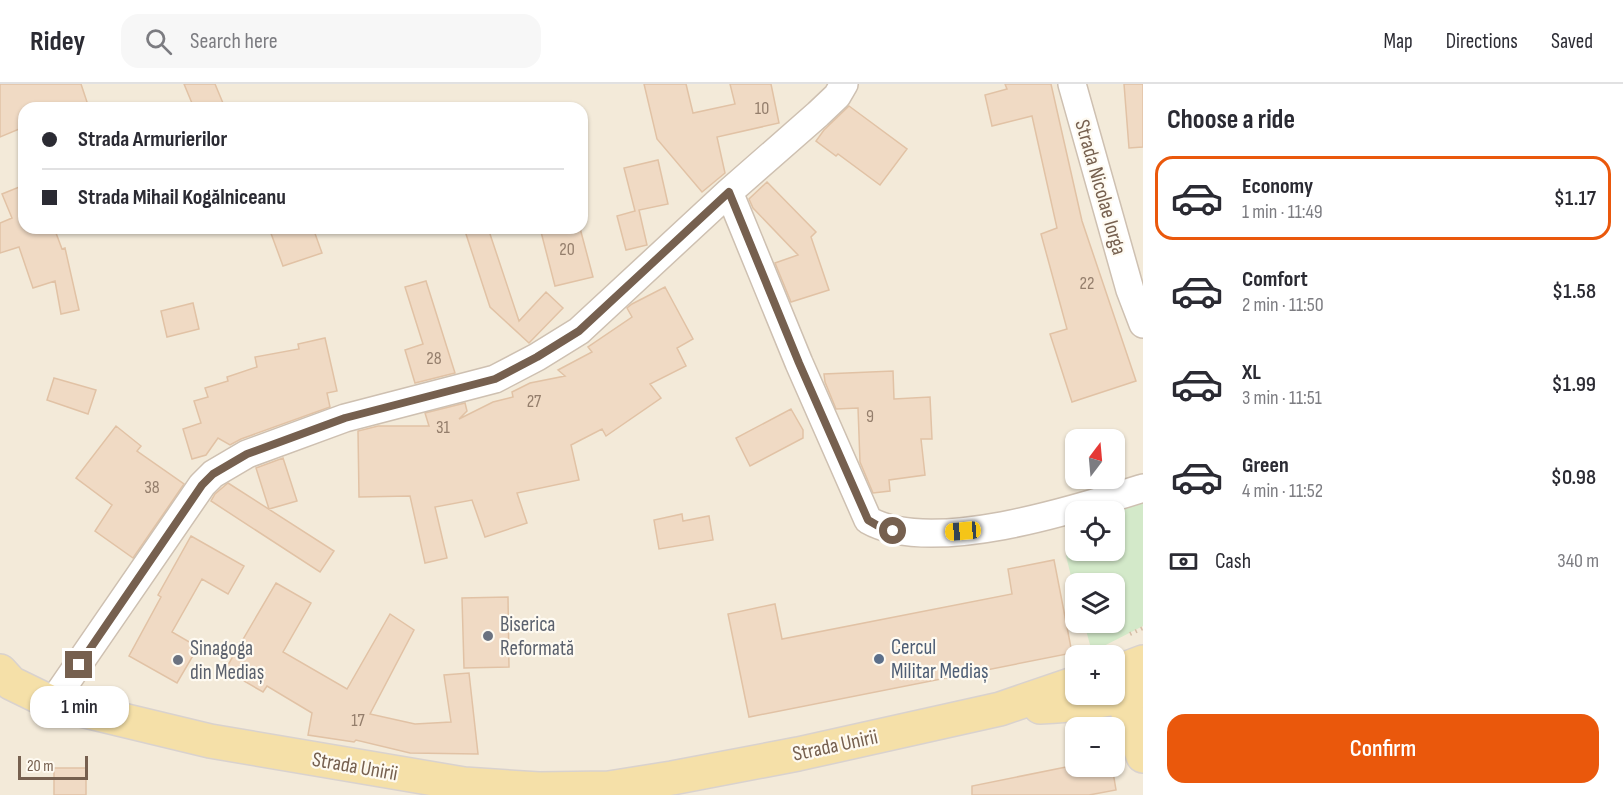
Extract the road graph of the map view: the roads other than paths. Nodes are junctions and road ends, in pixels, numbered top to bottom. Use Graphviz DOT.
graph roads {
  1 [pos="844,84"];
  2 [pos="1072,84"];
  3 [pos="729,192"];
  4 [pos="1143,324"];
  5 [pos="1143,488"];
  6 [pos="1131,676"];
  7 [pos="4,680"];
  8 [pos="1065,688"];
  9 [pos="52,704"];
  10 [pos="999,709"];
  11 [pos="1143,756"];
  12 [pos="577,792"];
  1 -- 3 [label="street"];
  2 -- 4 [label="street, Strada Nicolae Iorga"];
  3 -- 5 [label="street"];
  3 -- 9 [label="street"];
  6 -- 10 [label="main road, Strada Unirii"];
  6 -- 11 [label="main road"];
  7 -- 9 [label="main road, Strada Unirii"];
  8 -- 10 [label="main road, Strada Unirii"];
  9 -- 12 [label="main road, Strada Unirii"];
  10 -- 12 [label="main road, Strada Unirii"];
}
